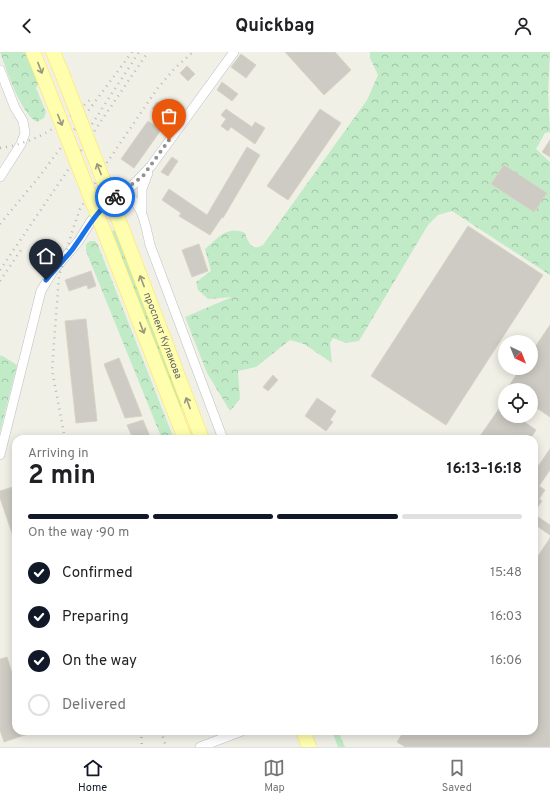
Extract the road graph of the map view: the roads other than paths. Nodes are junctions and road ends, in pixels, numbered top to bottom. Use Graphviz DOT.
graph roads {
  1 [pos="33,52"];
  2 [pos="53,52"];
  3 [pos="234,52"];
  4 [pos="0,70"];
  5 [pos="151,166"];
  6 [pos="0,177"];
  7 [pos="112,200"];
  8 [pos="142,212"];
  9 [pos="183,435"];
  10 [pos="200,435"];
  11 [pos="221,435"];
  12 [pos="0,455"];
  13 [pos="232,735"];
  14 [pos="304,735"];
  15 [pos="200,747"];
  16 [pos="309,747"];
  1 -- 9 [label="main road, проспект Кулакова, one-way, bridge"];
  10 -- 2 [label="main road, проспект Кулакова, one-way, bridge"];
  3 -- 5 [label="street"];
  4 -- 6 [label="street"];
  5 -- 7 [label="street"];
  5 -- 8 [label="street"];
  7 -- 8 [label="street"];
  7 -- 12 [label="street"];
  8 -- 11 [label="street"];
  13 -- 15 [label="street"];
  14 -- 16 [label="main road"];
}
